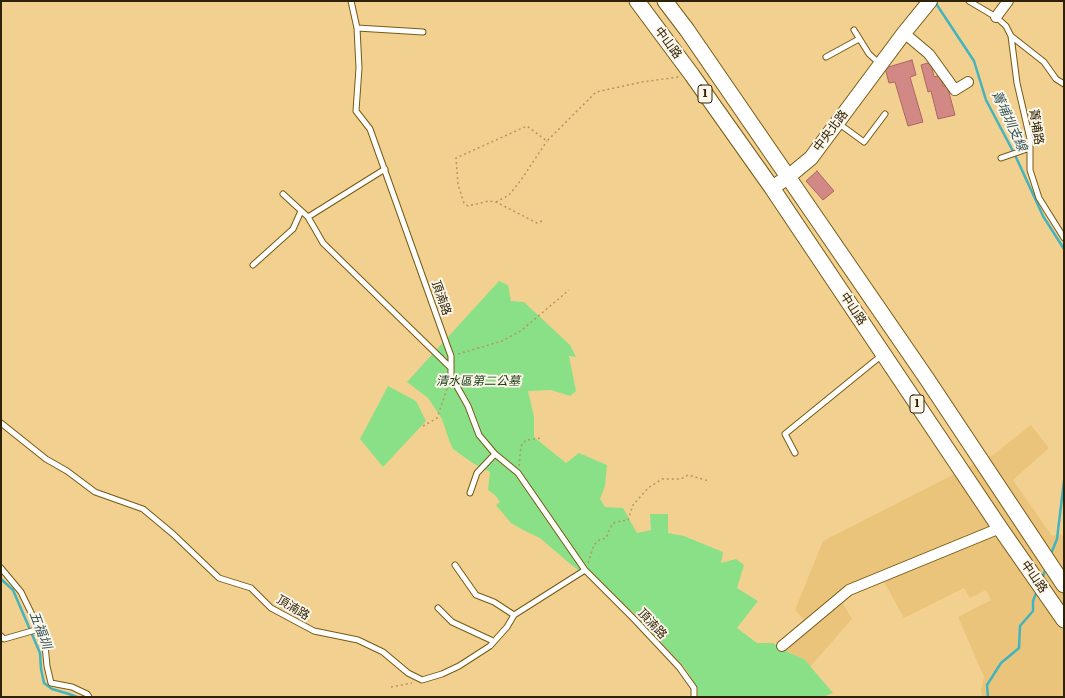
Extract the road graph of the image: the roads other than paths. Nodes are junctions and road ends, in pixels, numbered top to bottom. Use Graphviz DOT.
graph roads {
  1 [pos="351,1"];
  2 [pos="637,1"];
  3 [pos="666,1"];
  4 [pos="930,1"];
  5 [pos="969,1"];
  6 [pos="1008,1"];
  7 [pos="996,17"];
  8 [pos="357,28"];
  9 [pos="854,30"];
  10 [pos="423,32"];
  11 [pos="904,33"];
  12 [pos="1011,36"];
  13 [pos="859,38"];
  14 [pos="826,56"];
  15 [pos="881,65"];
  16 [pos="968,82"];
  17 [pos="1064,84"];
  18 [pos="885,114"];
  19 [pos="838,122"];
  20 [pos="1030,148"];
  21 [pos="1001,158"];
  22 [pos="385,169"];
  23 [pos="788,177"];
  24 [pos="772,188"];
  25 [pos="283,194"];
  26 [pos="302,211"];
  27 [pos="308,217"];
  28 [pos="1064,238"];
  29 [pos="253,265"];
  30 [pos="884,354"];
  31 [pos="450,367"];
  32 [pos="1,423"];
  33 [pos="795,453"];
  34 [pos="495,454"];
  35 [pos="470,493"];
  36 [pos="1000,528"];
  37 [pos="455,565"];
  38 [pos="1,568"];
  39 [pos="585,570"];
  40 [pos="1064,584"];
  41 [pos="438,608"];
  42 [pos="514,615"];
  43 [pos="1064,620"];
  44 [pos="39,629"];
  45 [pos="1,636"];
  46 [pos="493,641"];
  47 [pos="782,646"];
  48 [pos="89,697"];
  49 [pos="694,697"];
  1 -- 8 [label="lane, 頂湳路"];
  2 -- 24 [label="main road, 中山路 / 1"];
  3 -- 23 [label="main road, 中山路 / 1"];
  4 -- 11 [label="street, 中央北路"];
  5 -- 7 [label="lane, 菁埔路"];
  6 -- 7 [label="street"];
  7 -- 12 [label="lane, 菁埔路"];
  8 -- 10 [label="lane"];
  8 -- 22 [label="lane, 頂湳路"];
  9 -- 13 [label="lane"];
  11 -- 15 [label="street, 中央北路"];
  11 -- 16 [label="street"];
  12 -- 17 [label="lane, 菁埔路"];
  12 -- 20 [label="lane, 菁埔路"];
  13 -- 14 [label="lane"];
  13 -- 15 [label="lane"];
  15 -- 19 [label="street, 中央北路"];
  18 -- 19 [label="lane"];
  19 -- 23 [label="street, 中央北路"];
  20 -- 21 [label="lane"];
  20 -- 28 [label="lane, 菁埔路"];
  22 -- 27 [label="lane"];
  22 -- 31 [label="lane, 頂湳路"];
  23 -- 24 [label="street, 中央北路"];
  23 -- 40 [label="main road, 中山路 / 1"];
  24 -- 30 [label="main road, 中山路 / 1"];
  25 -- 26 [label="lane"];
  26 -- 27 [label="lane"];
  26 -- 29 [label="lane"];
  27 -- 31 [label="lane"];
  30 -- 33 [label="lane"];
  30 -- 36 [label="main road, 中山路 / 1"];
  31 -- 34 [label="lane, 頂湳路"];
  32 -- 46 [label="lane, 頂湳路"];
  34 -- 35 [label="lane"];
  34 -- 39 [label="lane, 頂湳路"];
  36 -- 43 [label="main road, 中山路 / 1"];
  36 -- 47 [label="street"];
  37 -- 42 [label="lane"];
  38 -- 44 [label="lane"];
  39 -- 42 [label="lane"];
  39 -- 49 [label="lane, 頂湳路"];
  41 -- 46 [label="lane"];
  42 -- 46 [label="lane"];
  44 -- 45 [label="lane"];
  44 -- 48 [label="lane"];
}
